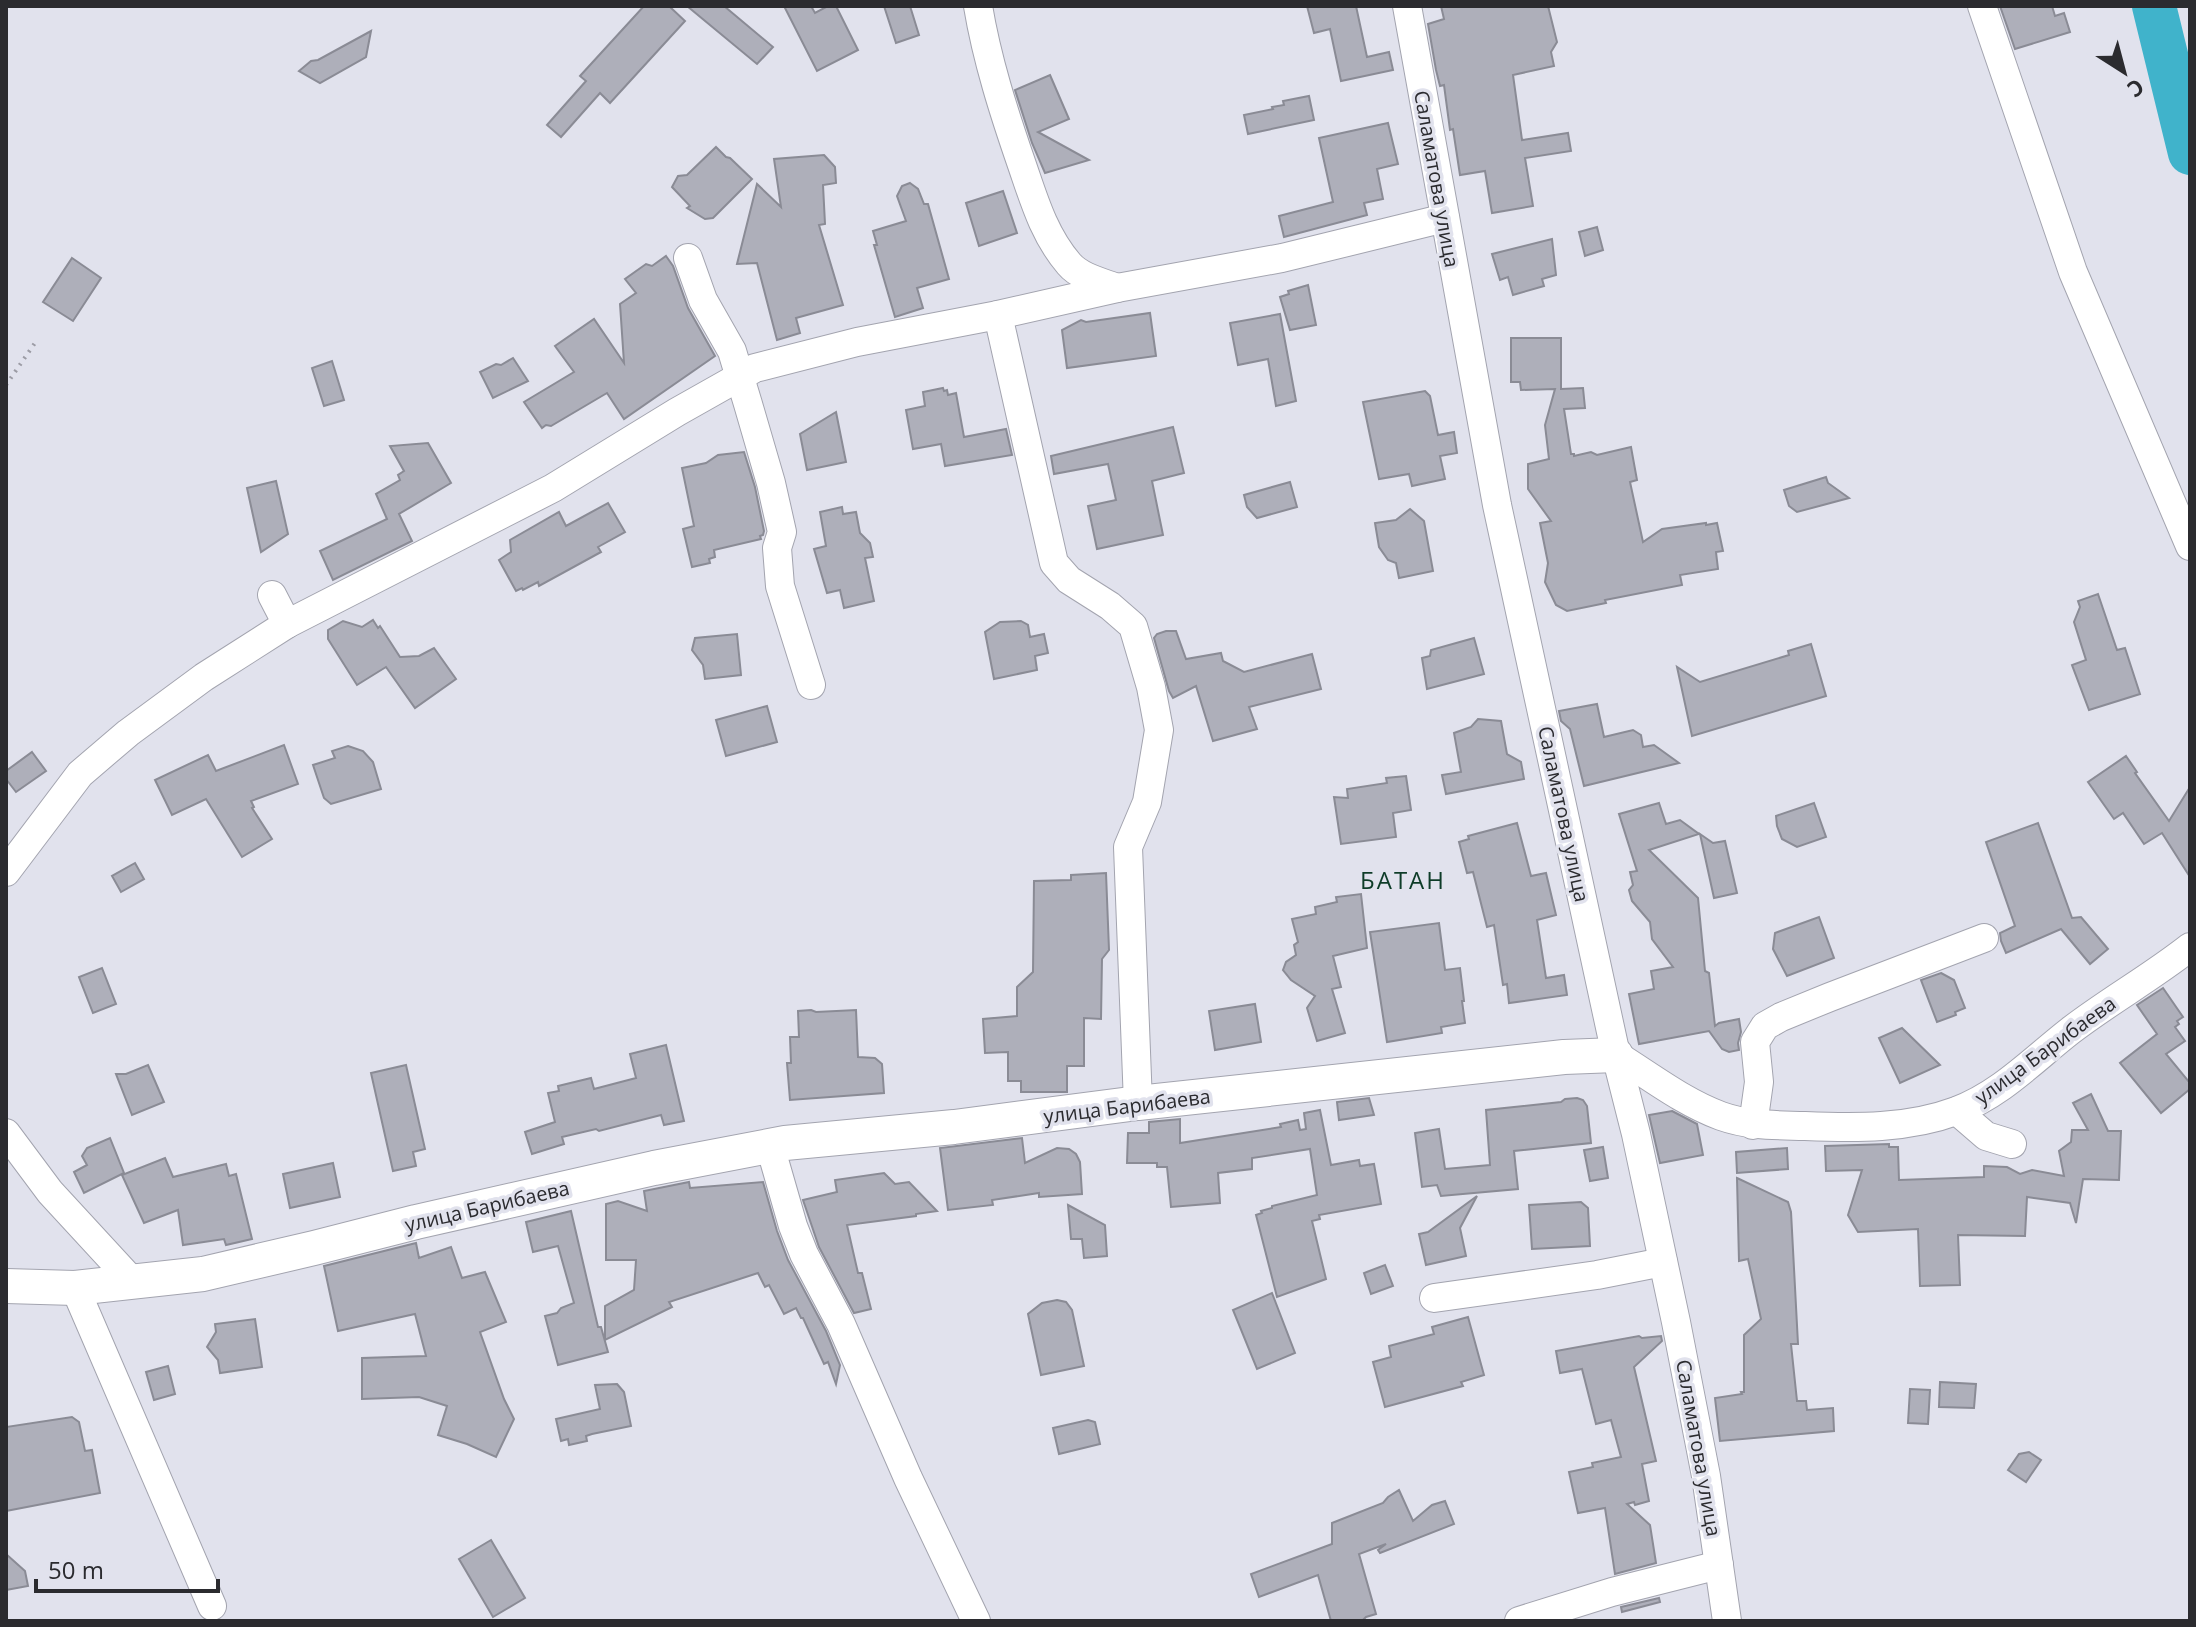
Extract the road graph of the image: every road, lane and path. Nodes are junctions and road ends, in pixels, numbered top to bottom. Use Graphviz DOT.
graph roads {
  1 [pos="978,6"];
  2 [pos="1407,6"];
  3 [pos="1982,6"];
  4 [pos="1445,218"];
  5 [pos="688,258"];
  6 [pos="1117,288"];
  7 [pos="998,315"];
  8 [pos="37,340"];
  9 [pos="739,377"];
  10 [pos="6,385"];
  11 [pos="2190,546"];
  12 [pos="272,595"];
  13 [pos="287,624"];
  14 [pos="811,685"];
  15 [pos="6,872"];
  16 [pos="1984,938"];
  17 [pos="2188,950"];
  18 [pos="1616,1055"];
  19 [pos="1138,1103"];
  20 [pos="1957,1111"];
  21 [pos="1753,1125"];
  22 [pos="6,1133"];
  23 [pos="2012,1144"];
  24 [pos="770,1146"];
  25 [pos="1663,1262"];
  26 [pos="132,1281"];
  27 [pos="6,1286"];
  28 [pos="75,1288"];
  29 [pos="1434,1298"];
  30 [pos="1719,1565"];
  31 [pos="212,1606"];
  32 [pos="976,1621"];
  33 [pos="1519,1621"];
  34 [pos="1727,1621"];
  1 -- 6 [label="street"];
  2 -- 4 [label="street, Саламатова улица"];
  3 -- 11 [label="street"];
  4 -- 6 [label="street"];
  4 -- 18 [label="street, Саламатова улица"];
  5 -- 9 [label="street"];
  6 -- 7 [label="street"];
  7 -- 9 [label="street"];
  7 -- 19 [label="street"];
  8 -- 10 [label="path"];
  9 -- 13 [label="street"];
  9 -- 14 [label="street"];
  12 -- 13 [label="street"];
  13 -- 15 [label="street"];
  16 -- 21 [label="street"];
  17 -- 20 [label="street, улица Барибаева"];
  18 -- 19 [label="street, улица Барибаева"];
  18 -- 21 [label="street, улица Барибаева"];
  18 -- 25 [label="street, Саламатова улица"];
  19 -- 24 [label="street, улица Барибаева"];
  20 -- 21 [label="street, улица Барибаева"];
  20 -- 23 [label="street"];
  22 -- 26 [label="street"];
  24 -- 26 [label="street, улица Барибаева"];
  24 -- 32 [label="street"];
  25 -- 29 [label="street"];
  25 -- 30 [label="street, Саламатова улица"];
  26 -- 28 [label="street, улица Барибаева"];
  27 -- 28 [label="street, улица Барибаева"];
  28 -- 31 [label="street"];
  30 -- 33 [label="street"];
  30 -- 34 [label="street, Саламатова улица"];
}
